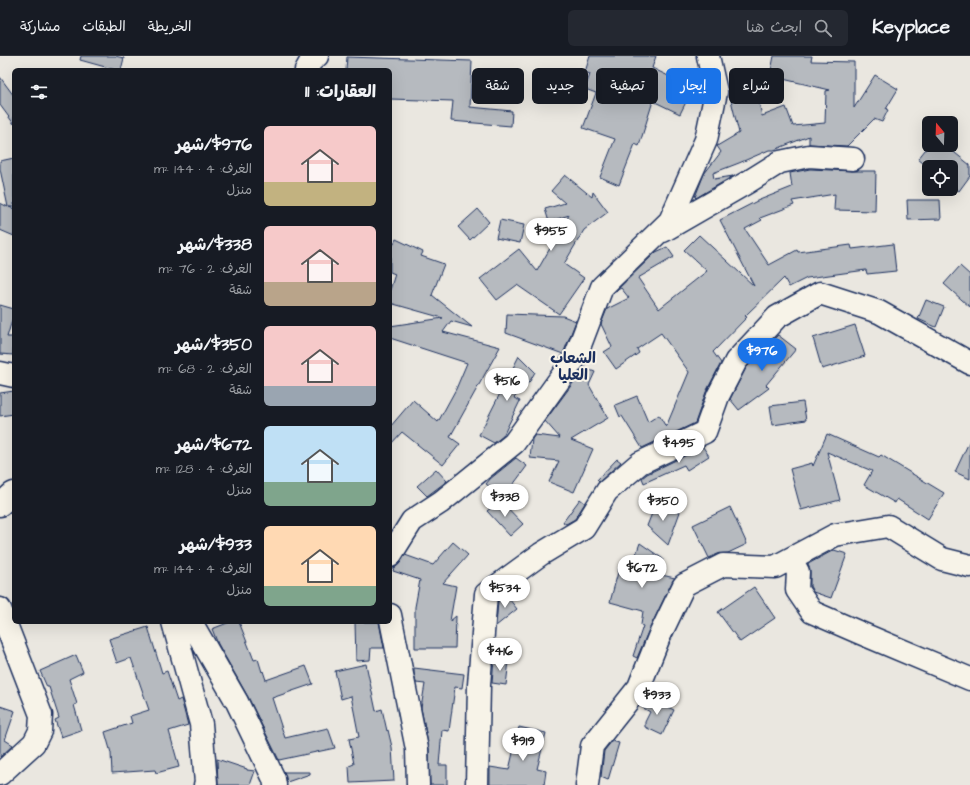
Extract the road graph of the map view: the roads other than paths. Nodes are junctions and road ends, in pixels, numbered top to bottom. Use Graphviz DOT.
graph roads {
  1 [pos="708,56"];
  2 [pos="853,159"];
  3 [pos="655,236"];
  4 [pos="970,363"];
  5 [pos="12,368"];
  6 [pos="0,369"];
  7 [pos="0,373"];
  8 [pos="12,376"];
  9 [pos="12,495"];
  10 [pos="0,505"];
  11 [pos="392,553"];
  12 [pos="790,559"];
  13 [pos="970,566"];
  14 [pos="0,609"];
  15 [pos="175,624"];
  16 [pos="192,624"];
  17 [pos="392,624"];
  18 [pos="970,679"];
  19 [pos="0,774"];
  20 [pos="205,785"];
  21 [pos="275,785"];
  22 [pos="418,785"];
  23 [pos="476,785"];
  24 [pos="587,785"];
  1 -- 3 [label="street"];
  2 -- 3 [label="street"];
  3 -- 11 [label="street"];
  4 -- 23 [label="street"];
  5 -- 6 [label="street"];
  7 -- 8 [label="street"];
  9 -- 10 [label="street"];
  12 -- 13 [label="street"];
  12 -- 18 [label="street"];
  12 -- 24 [label="street"];
  14 -- 19 [label="street"];
  15 -- 20 [label="street"];
  16 -- 21 [label="street"];
  17 -- 22 [label="street"];
}
